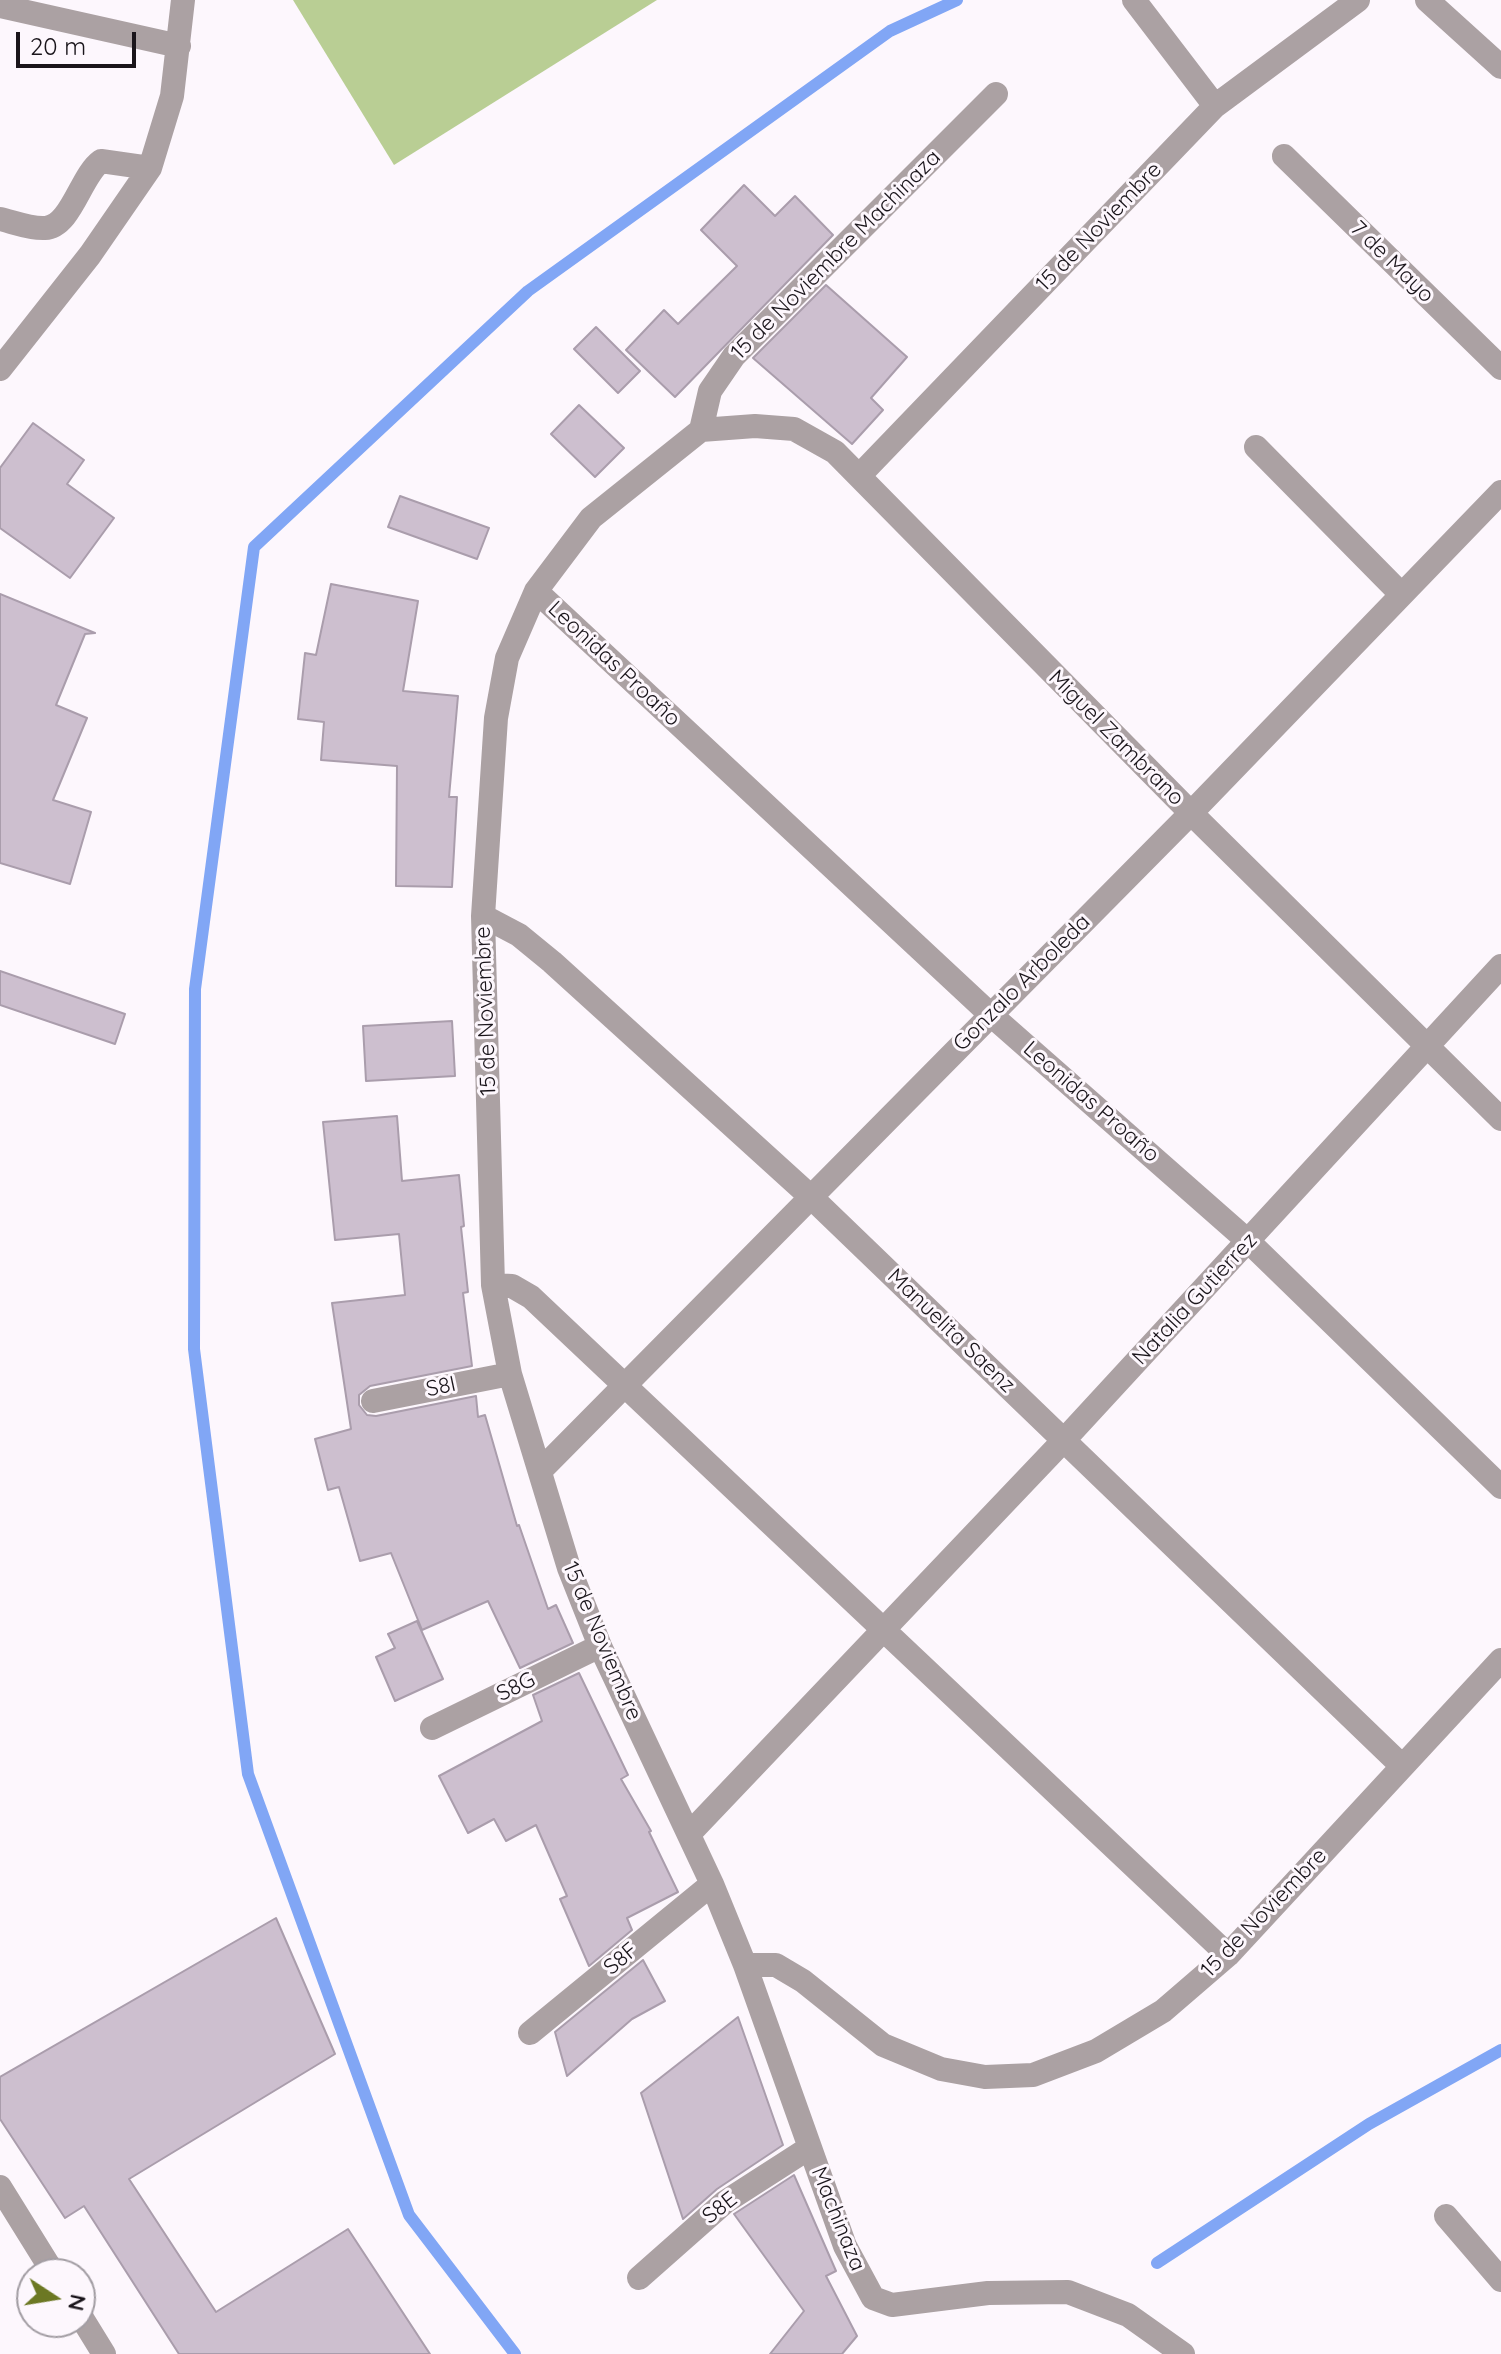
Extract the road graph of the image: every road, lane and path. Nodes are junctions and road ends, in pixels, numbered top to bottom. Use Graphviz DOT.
graph roads {
  1 [pos="183,0"];
  2 [pos="1134,0"];
  3 [pos="1358,0"];
  4 [pos="1427,0"];
  5 [pos="0,6"];
  6 [pos="179,46"];
  7 [pos="1501,67"];
  8 [pos="996,94"];
  9 [pos="1215,106"];
  10 [pos="1284,156"];
  11 [pos="150,168"];
  12 [pos="0,219"];
  13 [pos="1497,355"];
  14 [pos="0,369"];
  15 [pos="701,430"];
  16 [pos="1256,447"];
  17 [pos="859,476"];
  18 [pos="1501,492"];
  19 [pos="536,591"];
  20 [pos="1401,594"];
  21 [pos="1191,813"];
  22 [pos="483,916"];
  23 [pos="1501,966"];
  24 [pos="991,1015"];
  25 [pos="1427,1047"];
  26 [pos="1501,1119"];
  27 [pos="811,1197"];
  28 [pos="1249,1242"];
  29 [pos="493,1285"];
  30 [pos="510,1374"];
  31 [pos="625,1386"];
  32 [pos="373,1401"];
  33 [pos="1065,1439"];
  34 [pos="540,1471"];
  35 [pos="1501,1487"];
  36 [pos="883,1627"];
  37 [pos="600,1646"];
  38 [pos="1501,1660"];
  39 [pos="432,1728"];
  40 [pos="1402,1766"];
  41 [pos="689,1834"];
  42 [pos="712,1884"];
  43 [pos="1228,1955"];
  44 [pos="745,1965"];
  45 [pos="530,2033"];
  46 [pos="809,2148"];
  47 [pos="0,2187"];
  48 [pos="1446,2216"];
  49 [pos="44,2258"];
  50 [pos="639,2278"];
  51 [pos="1501,2280"];
  52 [pos="1183,2354"];
  1 -- 6 [label="street"];
  2 -- 9 [label="street"];
  3 -- 9 [label="street, 15 de Noviembre"];
  4 -- 7 [label="street"];
  5 -- 6 [label="street"];
  6 -- 11 [label="street"];
  8 -- 15 [label="street, 15 de Noviembre Machinaza"];
  9 -- 17 [label="street, 15 de Noviembre"];
  10 -- 13 [label="street, 7 de Mayo"];
  11 -- 12 [label="street"];
  11 -- 14 [label="street"];
  15 -- 17 [label="street, Miguel Zambrano"];
  15 -- 19 [label="street, 15 de Noviembre"];
  16 -- 20 [label="street"];
  17 -- 21 [label="street, Miguel Zambrano"];
  18 -- 20 [label="street, Gonzalo Arboleda"];
  19 -- 22 [label="street, 15 de Noviembre"];
  19 -- 24 [label="street, Leonidas Proaño"];
  20 -- 21 [label="street, Gonzalo Arboleda"];
  21 -- 24 [label="street, Gonzalo Arboleda"];
  21 -- 25 [label="street, Miguel Zambrano"];
  22 -- 27 [label="street, Manuelita Saenz"];
  22 -- 29 [label="street, 15 de Noviembre"];
  23 -- 25 [label="street, Natalia Gutierrez"];
  24 -- 27 [label="street, Gonzalo Arboleda"];
  24 -- 28 [label="street, Leonidas Proaño"];
  25 -- 26 [label="street, Miguel Zambrano"];
  25 -- 28 [label="street, Natalia Gutierrez"];
  27 -- 31 [label="street, Gonzalo Arboleda"];
  27 -- 33 [label="street, Manuelita Saenz"];
  28 -- 33 [label="street, Natalia Gutierrez"];
  28 -- 35 [label="street, Leonidas Proaño"];
  29 -- 30 [label="street, 15 de Noviembre"];
  29 -- 31 [label="street"];
  30 -- 32 [label="street, S8I"];
  30 -- 34 [label="street, 15 de Noviembre"];
  31 -- 34 [label="street, Gonzalo Arboleda"];
  31 -- 36 [label="street"];
  33 -- 36 [label="street, Natalia Gutierrez"];
  33 -- 40 [label="street, Manuelita Saenz"];
  34 -- 37 [label="street, 15 de Noviembre"];
  36 -- 41 [label="street, Natalia Gutierrez"];
  36 -- 43 [label="street"];
  37 -- 39 [label="street, S8G"];
  37 -- 41 [label="street, 15 de Noviembre"];
  38 -- 40 [label="street, 15 de Noviembre"];
  40 -- 43 [label="street, 15 de Noviembre"];
  41 -- 42 [label="street, 15 de Noviembre"];
  42 -- 44 [label="street, 15 de Noviembre"];
  42 -- 45 [label="street, S8F"];
  43 -- 44 [label="street, 15 de Noviembre"];
  44 -- 46 [label="street, Machinaza"];
  46 -- 50 [label="street, S8E"];
  46 -- 52 [label="street, Machinaza"];
  47 -- 49 [label="street"];
  48 -- 51 [label="street"];
}
